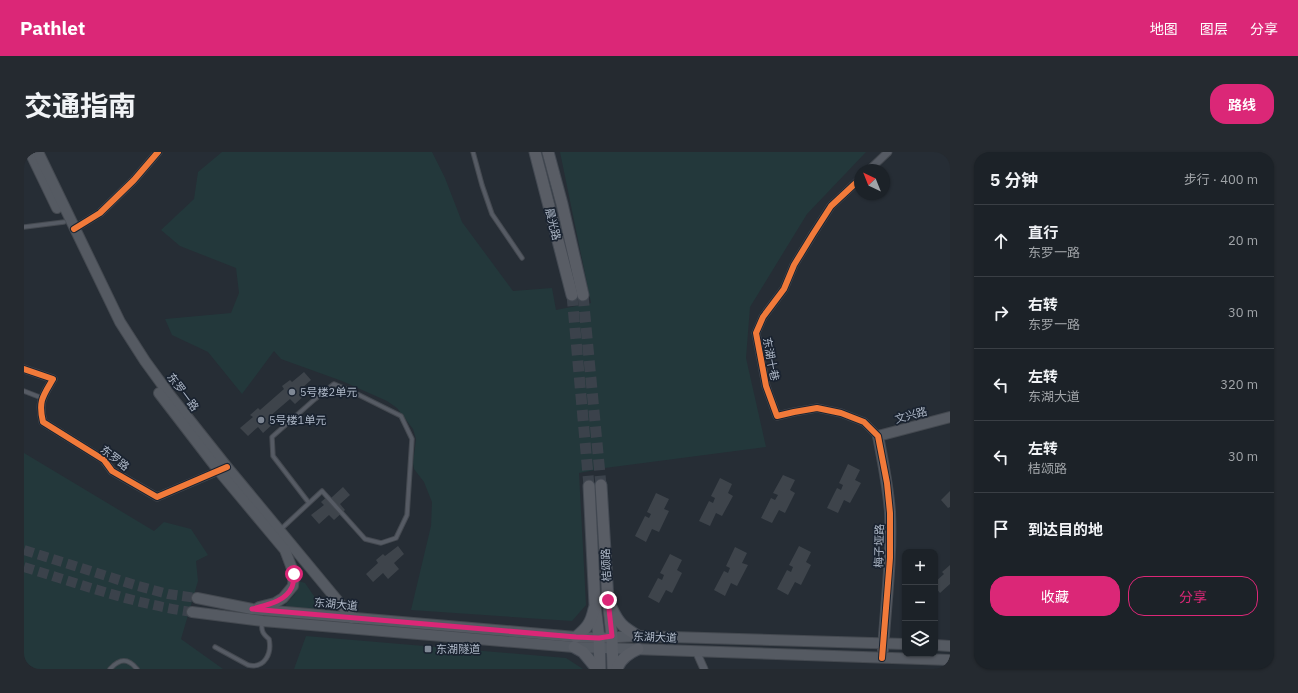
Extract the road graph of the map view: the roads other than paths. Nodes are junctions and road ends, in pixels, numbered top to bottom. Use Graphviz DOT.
graph roads {
  1 [pos="30,152"];
  2 [pos="38,152"];
  3 [pos="45,152"];
  4 [pos="158,152"];
  5 [pos="473,152"];
  6 [pos="535,152"];
  7 [pos="548,152"];
  8 [pos="888,152"];
  9 [pos="24,156"];
  10 [pos="40,164"];
  11 [pos="875,164"];
  12 [pos="854,185"];
  13 [pos="64,222"];
  14 [pos="24,227"];
  15 [pos="74,229"];
  16 [pos="522,258"];
  17 [pos="24,369"];
  18 [pos="24,391"];
  19 [pos="42,398"];
  20 [pos="950,417"];
  21 [pos="878,436"];
  22 [pos="223,469"];
  23 [pos="601,485"];
  24 [pos="589,486"];
  25 [pos="309,503"];
  26 [pos="280,530"];
  27 [pos="197,598"];
  28 [pos="608,600"];
  29 [pos="595,605"];
  30 [pos="252,609"];
  31 [pos="192,612"];
  32 [pos="352,618"];
  33 [pos="263,621"];
  34 [pos="638,636"];
  35 [pos="575,642"];
  36 [pos="612,642"];
  37 [pos="599,643"];
  38 [pos="883,644"];
  39 [pos="902,644"];
  40 [pos="938,645"];
  41 [pos="950,646"];
  42 [pos="215,647"];
  43 [pos="638,649"];
  44 [pos="696,651"];
  45 [pos="882,658"];
  46 [pos="950,660"];
  47 [pos="110,669"];
  48 [pos="137,669"];
  49 [pos="598,669"];
  50 [pos="613,669"];
  51 [pos="617,669"];
  52 [pos="704,669"];
  1 -- 10 [label="main road, 东罗一路"];
  2 -- 10 [label="main road, 东罗一路"];
  3 -- 10 [label="main road"];
  4 -- 15 [label="street"];
  5 -- 16 [label="lane"];
  6 -- 7 [label="main road, 晨光路"];
  8 -- 11 [label="street"];
  9 -- 10 [label="main road"];
  10 -- 13 [label="main road, 东罗一路"];
  10 -- 15 [label="main road, 东罗一路"];
  12 -- 21 [label="street, 东湖十巷"];
  13 -- 14 [label="lane"];
  13 -- 22 [label="main road, 东罗一路"];
  15 -- 22 [label="main road, 东罗一路"];
  17 -- 19 [label="street, 东罗路"];
  18 -- 19 [label="lane"];
  19 -- 22 [label="street, 东罗路"];
  20 -- 21 [label="main road, 文兴路"];
  21 -- 38 [label="main road, 梅子垭路"];
  22 -- 26 [label="main road, 东罗一路"];
  22 -- 30 [label="main road, 东罗一路"];
  23 -- 28 [label="main road, 桔颂路"];
  24 -- 29 [label="main road, 桔颂路"];
  25 -- 25 [label="lane"];
  25 -- 26 [label="lane"];
  26 -- 32 [label="main road, 东罗一路"];
  27 -- 30 [label="main road, 东湖大道"];
  28 -- 34 [label="main road"];
  28 -- 36 [label="main road, 桔颂路"];
  29 -- 35 [label="main road"];
  29 -- 37 [label="main road, 桔颂路"];
  30 -- 32 [label="main road, 东湖大道"];
  31 -- 33 [label="main road, 东湖大道"];
  32 -- 35 [label="main road, 东湖大道"];
  33 -- 35 [label="main road, 东湖大道"];
  33 -- 42 [label="lane"];
  34 -- 36 [label="main road, 东湖大道"];
  34 -- 38 [label="main road, 东湖大道"];
  35 -- 37 [label="main road, 东湖大道"];
  35 -- 49 [label="main road"];
  36 -- 37 [label="main road, 东湖大道"];
  36 -- 43 [label="main road, 东湖大道"];
  36 -- 50 [label="main road, 桔颂路"];
  37 -- 49 [label="main road, 桔颂路"];
  38 -- 39 [label="main road, 东湖大道"];
  38 -- 45 [label="main road, 梅子垭路"];
  40 -- 41 [label="main road"];
  43 -- 44 [label="main road, 东湖大道"];
  43 -- 51 [label="main road"];
  44 -- 45 [label="main road, 东湖大道"];
  44 -- 52 [label="street"];
  45 -- 46 [label="main road, 东湖大道"];
  47 -- 48 [label="lane"];
}
